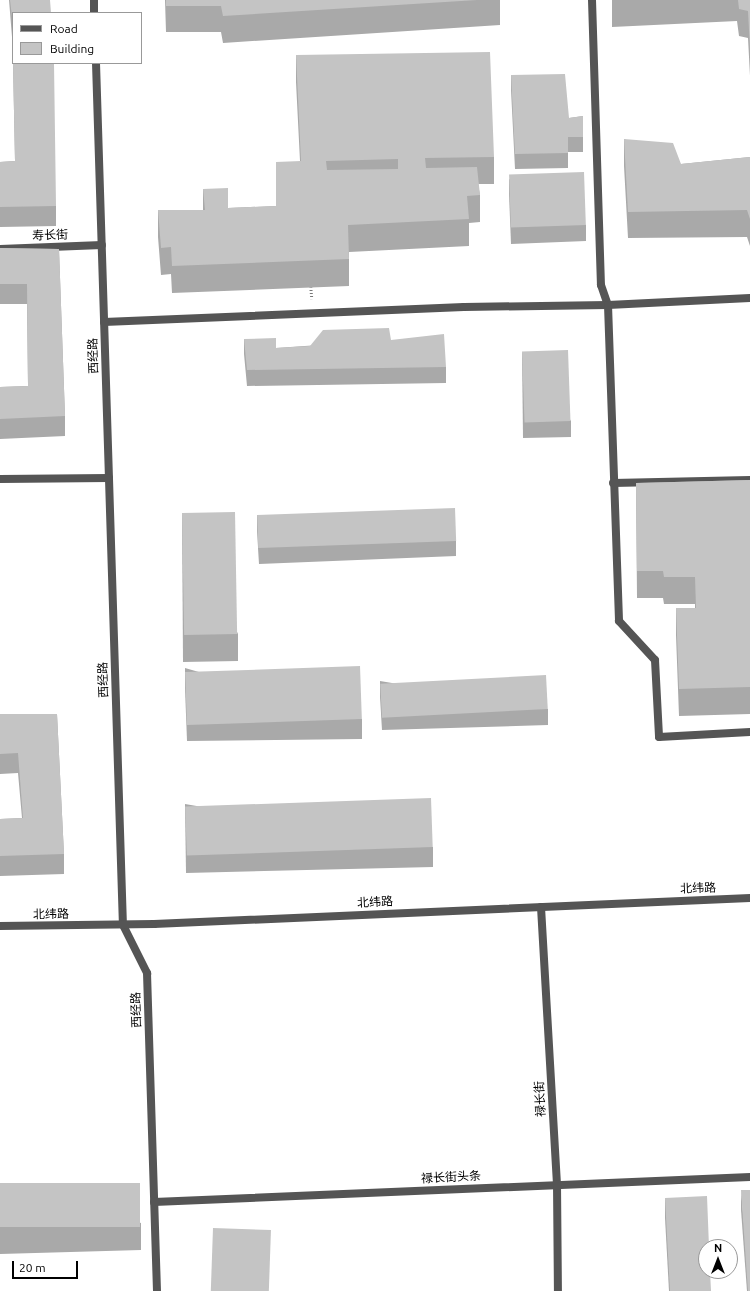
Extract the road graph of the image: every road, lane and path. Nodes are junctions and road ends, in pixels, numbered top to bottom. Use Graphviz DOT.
graph roads {
  1 [pos="94,0"];
  2 [pos="592,0"];
  3 [pos="94,12"];
  4 [pos="96,64"];
  5 [pos="102,245"];
  6 [pos="0,249"];
  7 [pos="750,298"];
  8 [pos="608,306"];
  9 [pos="104,322"];
  10 [pos="109,478"];
  11 [pos="0,480"];
  12 [pos="750,480"];
  13 [pos="613,483"];
  14 [pos="750,732"];
  15 [pos="750,898"];
  16 [pos="541,907"];
  17 [pos="123,925"];
  18 [pos="0,926"];
  19 [pos="750,1177"];
  20 [pos="557,1184"];
  21 [pos="154,1202"];
  22 [pos="157,1291"];
  23 [pos="558,1291"];
  1 -- 3 [label="street"];
  2 -- 8 [label="street"];
  4 -- 5 [label="street, 西经路"];
  5 -- 6 [label="street, 寿长街"];
  5 -- 9 [label="street, 西经路"];
  7 -- 8 [label="street"];
  8 -- 9 [label="street"];
  8 -- 13 [label="street"];
  9 -- 10 [label="street, 西经路"];
  10 -- 11 [label="street"];
  10 -- 17 [label="street, 西经路"];
  12 -- 13 [label="street"];
  13 -- 14 [label="street"];
  15 -- 16 [label="street, 北纬路"];
  16 -- 17 [label="street, 北纬路"];
  16 -- 20 [label="street, 禄长街"];
  17 -- 18 [label="street, 北纬路"];
  17 -- 21 [label="street, 西经路"];
  19 -- 20 [label="street, 禄长街头条"];
  20 -- 21 [label="street, 禄长街头条"];
  20 -- 23 [label="street, 禄长街"];
  21 -- 22 [label="street, 西经路"];
}
